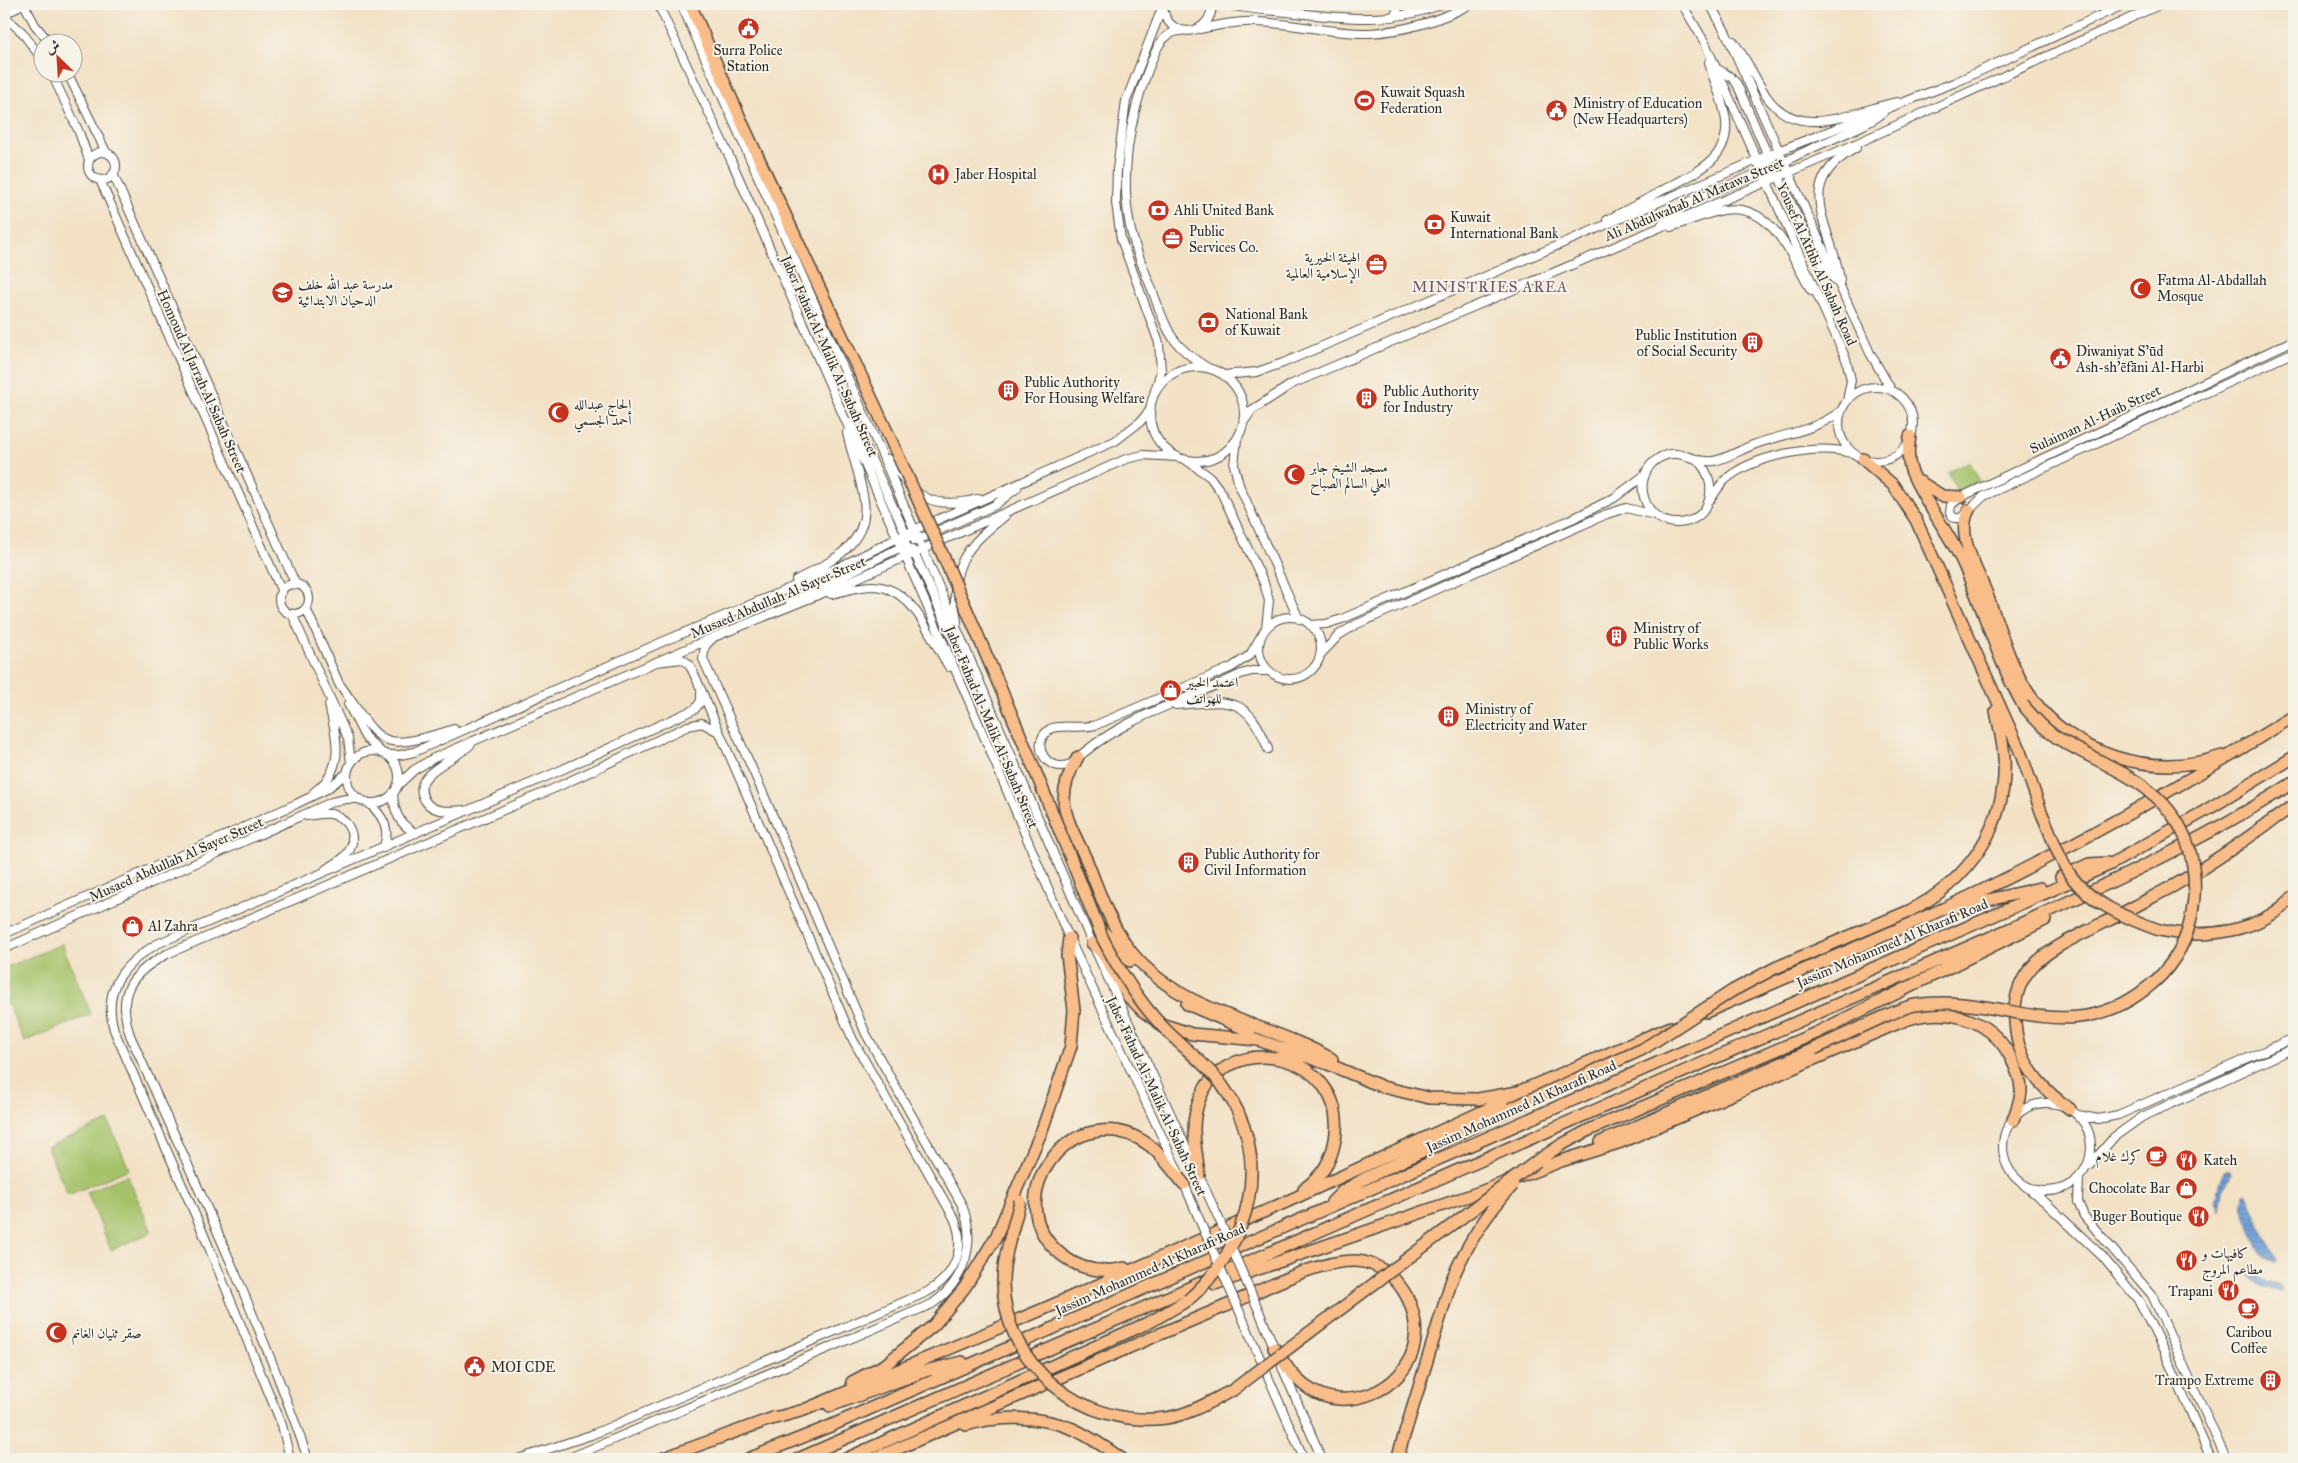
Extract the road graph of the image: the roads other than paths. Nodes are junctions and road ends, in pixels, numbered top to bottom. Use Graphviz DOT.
graph roads {
  1 [pos="22,4"];
  2 [pos="658,4"];
  3 [pos="680,4"];
  4 [pos="690,4"];
  5 [pos="1212,4"];
  6 [pos="1225,4"];
  7 [pos="1442,4"];
  8 [pos="1471,4"];
  9 [pos="1682,4"];
  10 [pos="1710,4"];
  11 [pos="2125,4"];
  12 [pos="2160,4"];
  13 [pos="1400,5"];
  14 [pos="1163,6"];
  15 [pos="4,14"];
  16 [pos="1392,17"];
  17 [pos="1200,29"];
  18 [pos="1180,31"];
  19 [pos="41,32"];
  20 [pos="1726,33"];
  21 [pos="1705,43"];
  22 [pos="32,45"];
  23 [pos="1716,68"];
  24 [pos="56,82"];
  25 [pos="72,82"];
  26 [pos="1916,99"];
  27 [pos="81,102"];
  28 [pos="68,108"];
  29 [pos="1889,109"];
  30 [pos="1898,125"];
  31 [pos="1778,151"];
  32 [pos="106,152"];
  33 [pos="89,160"];
  34 [pos="1756,161"];
  35 [pos="1773,167"];
  36 [pos="1788,173"];
  37 [pos="114,174"];
  38 [pos="100,180"];
  39 [pos="1766,182"];
  40 [pos="1659,227"];
  41 [pos="1580,237"];
  42 [pos="1126,255"];
  43 [pos="1594,256"];
  44 [pos="1148,279"];
  45 [pos="1839,284"];
  46 [pos="1830,324"];
  47 [pos="2294,340"];
  48 [pos="2294,352"];
  49 [pos="1208,368"];
  50 [pos="1224,375"];
  51 [pos="205,379"];
  52 [pos="191,386"];
  53 [pos="1892,391"];
  54 [pos="1154,394"];
  55 [pos="1847,401"];
  56 [pos="1150,410"];
  57 [pos="1841,411"];
  58 [pos="842,413"];
  59 [pos="846,421"];
  60 [pos="1243,423"];
  61 [pos="1910,436"];
  62 [pos="1237,438"];
  63 [pos="880,450"];
  64 [pos="1858,456"];
  65 [pos="1182,458"];
  66 [pos="1699,462"];
  67 [pos="1645,476"];
  68 [pos="1914,477"];
  69 [pos="1020,485"];
  70 [pos="996,495"];
  71 [pos="1960,497"];
  72 [pos="1708,503"];
  73 [pos="1012,510"];
  74 [pos="1969,510"];
  75 [pos="1655,515"];
  76 [pos="271,530"];
  77 [pos="914,530"];
  78 [pos="257,536"];
  79 [pos="897,539"];
  80 [pos="909,543"];
  81 [pos="922,548"];
  82 [pos="905,556"];
  83 [pos="1962,561"];
  84 [pos="296,585"];
  85 [pos="282,592"];
  86 [pos="774,594"];
  87 [pos="814,597"];
  88 [pos="306,608"];
  89 [pos="778,611"];
  90 [pos="1993,611"];
  91 [pos="292,614"];
  92 [pos="1299,619"];
  93 [pos="1310,625"];
  94 [pos="1266,628"];
  95 [pos="958,632"];
  96 [pos="1261,636"];
  97 [pos="714,637"];
  98 [pos="1320,655"];
  99 [pos="656,662"];
  100 [pos="1269,671"];
  101 [pos="709,673"];
  102 [pos="696,678"];
  103 [pos="958,680"];
  104 [pos="338,682"];
  105 [pos="981,683"];
  106 [pos="325,688"];
  107 [pos="702,691"];
  108 [pos="343,692"];
  109 [pos="1994,695"];
  110 [pos="329,698"];
  111 [pos="1169,706"];
  112 [pos="2294,716"];
  113 [pos="482,721"];
  114 [pos="717,730"];
  115 [pos="475,741"];
  116 [pos="2248,744"];
  117 [pos="1268,749"];
  118 [pos="384,754"];
  119 [pos="1078,757"];
  120 [pos="2294,757"];
  121 [pos="351,763"];
  122 [pos="347,773"];
  123 [pos="550,775"];
  124 [pos="2294,782"];
  125 [pos="556,788"];
  126 [pos="395,790"];
  127 [pos="363,801"];
  128 [pos="296,804"];
  129 [pos="2294,805"];
  130 [pos="479,806"];
  131 [pos="300,817"];
  132 [pos="416,833"];
  133 [pos="383,848"];
  134 [pos="2111,864"];
  135 [pos="317,876"];
  136 [pos="2101,887"];
  137 [pos="278,893"];
  138 [pos="2294,896"];
  139 [pos="283,904"];
  140 [pos="811,905"];
  141 [pos="797,912"];
  142 [pos="1922,918"];
  143 [pos="1097,924"];
  144 [pos="4,934"];
  145 [pos="1069,938"];
  146 [pos="1092,943"];
  147 [pos="4,949"];
  148 [pos="127,1026"];
  149 [pos="114,1030"];
  150 [pos="2294,1038"];
  151 [pos="2294,1048"];
  152 [pos="1328,1064"];
  153 [pos="1364,1078"];
  154 [pos="1538,1085"];
  155 [pos="904,1103"];
  156 [pos="162,1108"];
  157 [pos="892,1109"];
  158 [pos="2074,1112"];
  159 [pos="150,1113"];
  160 [pos="2013,1120"];
  161 [pos="1468,1128"];
  162 [pos="1042,1130"];
  163 [pos="1405,1148"];
  164 [pos="1538,1161"];
  165 [pos="1561,1161"];
  166 [pos="2086,1170"];
  167 [pos="1199,1175"];
  168 [pos="2079,1178"];
  169 [pos="1184,1184"];
  170 [pos="2024,1185"];
  171 [pos="1286,1202"];
  172 [pos="1328,1207"];
  173 [pos="1145,1263"];
  174 [pos="1133,1313"];
  175 [pos="1274,1348"];
  176 [pos="988,1356"];
  177 [pos="768,1420"];
  178 [pos="926,1437"];
  179 [pos="696,1445"];
  180 [pos="290,1459"];
  181 [pos="308,1459"];
  182 [pos="518,1459"];
  183 [pos="567,1459"];
  184 [pos="661,1459"];
  185 [pos="748,1459"];
  186 [pos="798,1459"];
  187 [pos="846,1459"];
  188 [pos="874,1459"];
  189 [pos="1122,1459"];
  190 [pos="1304,1459"];
  191 [pos="1322,1459"];
  192 [pos="1397,1459"];
  193 [pos="2211,1459"];
  194 [pos="2226,1459"];
  1 -- 15 [label="street"];
  1 -- 19 [label="street"];
  2 -- 58 [label="street, Jaber Fahad Al-Malik Al-Sabah Street"];
  3 -- 63 [label="street, Jaber Fahad Al-Malik Al-Sabah Street"];
  4 -- 143 [label="highway, bridge"];
  5 -- 17 [label="street"];
  6 -- 16 [label="street"];
  7 -- 16 [label="street"];
  8 -- 17 [label="street"];
  9 -- 21 [label="street, Yousef Al Athbi Al Sabah Road"];
  10 -- 20 [label="street, Yousef Al Athbi Al Sabah Road"];
  11 -- 26 [label="street, Ali Abdulwahab Al Matawa Street"];
  12 -- 30 [label="street, Ali Abdulwahab Al Matawa Street"];
  13 -- 16 [label="street"];
  14 -- 18 [label="street"];
  14 -- 42 [label="street"];
  15 -- 22 [label="street"];
  17 -- 18 [label="street"];
  18 -- 44 [label="street"];
  20 -- 26 [label="street"];
  20 -- 31 [label="street, Yousef Al Athbi Al Sabah Road"];
  21 -- 23 [label="street, Yousef Al Athbi Al Sabah Road"];
  21 -- 41 [label="street"];
  23 -- 34 [label="street, Yousef Al Athbi Al Sabah Road"];
  23 -- 35 [label="street"];
  24 -- 28 [label="street"];
  25 -- 27 [label="street"];
  26 -- 29 [label="street, Ali Abdulwahab Al Matawa Street"];
  27 -- 28 [label="street"];
  27 -- 32 [label="street"];
  28 -- 33 [label="street"];
  29 -- 31 [label="street, Ali Abdulwahab Al Matawa Street"];
  29 -- 35 [label="street"];
  30 -- 36 [label="street, Ali Abdulwahab Al Matawa Street"];
  30 -- 45 [label="street"];
  31 -- 35 [label="street, Ali Abdulwahab Al Matawa Street"];
  31 -- 35 [label="street, Yousef Al Athbi Al Sabah Road"];
  32 -- 33 [label="street"];
  32 -- 37 [label="street"];
  33 -- 38 [label="street"];
  34 -- 35 [label="street, Yousef Al Athbi Al Sabah Road"];
  34 -- 35 [label="street, Ali Abdulwahab Al Matawa Street"];
  34 -- 41 [label="street, Ali Abdulwahab Al Matawa Street"];
  35 -- 36 [label="street, Ali Abdulwahab Al Matawa Street"];
  35 -- 36 [label="street, Yousef Al Athbi Al Sabah Road"];
  35 -- 39 [label="street, Yousef Al Athbi Al Sabah Road"];
  35 -- 39 [label="street, Ali Abdulwahab Al Matawa Street"];
  35 -- 40 [label="street"];
  35 -- 45 [label="street"];
  36 -- 45 [label="street, Yousef Al Athbi Al Sabah Road"];
  37 -- 38 [label="street"];
  37 -- 51 [label="street, Homoud Al Jarrah Al Sabah Street"];
  38 -- 52 [label="street, Homoud Al Jarrah Al Sabah Street"];
  39 -- 40 [label="street, Ali Abdulwahab Al Matawa Street"];
  39 -- 46 [label="street, Yousef Al Athbi Al Sabah Road"];
  40 -- 43 [label="street, Ali Abdulwahab Al Matawa Street"];
  41 -- 50 [label="street, Ali Abdulwahab Al Matawa Street"];
  42 -- 44 [label="street"];
  42 -- 54 [label="street"];
  43 -- 46 [label="street"];
  43 -- 60 [label="street, Ali Abdulwahab Al Matawa Street"];
  44 -- 49 [label="street"];
  45 -- 53 [label="street, Yousef Al Athbi Al Sabah Road"];
  46 -- 55 [label="street, Yousef Al Athbi Al Sabah Road"];
  47 -- 71 [label="street, Sulaiman Al-Haib Street"];
  48 -- 74 [label="street, Sulaiman Al-Haib Street"];
  49 -- 50 [label="street"];
  49 -- 54 [label="street"];
  50 -- 60 [label="street"];
  51 -- 52 [label="street"];
  51 -- 76 [label="street, Homoud Al Jarrah Al Sabah Street"];
  52 -- 78 [label="street, Homoud Al Jarrah Al Sabah Street"];
  53 -- 55 [label="street"];
  53 -- 61 [label="street"];
  54 -- 56 [label="street"];
  55 -- 57 [label="street"];
  56 -- 65 [label="street"];
  56 -- 69 [label="street, Musaed Abdullah Al Sayer Street"];
  57 -- 64 [label="street"];
  57 -- 66 [label="street"];
  58 -- 59 [label="street, Jaber Fahad Al-Malik Al-Sabah Street"];
  58 -- 80 [label="street"];
  59 -- 79 [label="street, Jaber Fahad Al-Malik Al-Sabah Street"];
  59 -- 86 [label="street"];
  60 -- 62 [label="street"];
  61 -- 64 [label="street"];
  61 -- 68 [label="highway"];
  62 -- 65 [label="street"];
  62 -- 92 [label="street"];
  63 -- 70 [label="street"];
  63 -- 77 [label="street, Jaber Fahad Al-Malik Al-Sabah Street"];
  64 -- 72 [label="street"];
  64 -- 109 [label="highway"];
  65 -- 73 [label="street, Musaed Abdullah Al Sayer Street"];
  65 -- 94 [label="street"];
  66 -- 67 [label="street"];
  66 -- 72 [label="street"];
  67 -- 75 [label="street"];
  67 -- 93 [label="street"];
  68 -- 71 [label="highway"];
  68 -- 83 [label="highway"];
  69 -- 70 [label="street, Musaed Abdullah Al Sayer Street"];
  69 -- 80 [label="street"];
  70 -- 77 [label="street, Musaed Abdullah Al Sayer Street"];
  71 -- 74 [label="street"];
  72 -- 75 [label="street"];
  73 -- 81 [label="street, Musaed Abdullah Al Sayer Street"];
  73 -- 95 [label="street"];
  74 -- 90 [label="highway"];
  75 -- 98 [label="street"];
  76 -- 78 [label="street"];
  76 -- 84 [label="street, Homoud Al Jarrah Al Sabah Street"];
  77 -- 80 [label="street, Musaed Abdullah Al Sayer Street"];
  78 -- 85 [label="street, Homoud Al Jarrah Al Sabah Street"];
  79 -- 80 [label="street, Musaed Abdullah Al Sayer Street"];
  79 -- 86 [label="street, Musaed Abdullah Al Sayer Street"];
  80 -- 81 [label="street, Musaed Abdullah Al Sayer Street"];
  80 -- 82 [label="street, Musaed Abdullah Al Sayer Street"];
  80 -- 89 [label="street"];
  80 -- 105 [label="street"];
  81 -- 95 [label="street, Jaber Fahad Al-Malik Al-Sabah Street"];
  82 -- 87 [label="street, Musaed Abdullah Al Sayer Street"];
  82 -- 103 [label="street, Jaber Fahad Al-Malik Al-Sabah Street"];
  83 -- 90 [label="highway"];
  83 -- 165 [label="highway, bridge"];
  84 -- 85 [label="street"];
  84 -- 88 [label="street"];
  85 -- 91 [label="street"];
  86 -- 113 [label="street, Musaed Abdullah Al Sayer Street"];
  87 -- 89 [label="street, Musaed Abdullah Al Sayer Street"];
  87 -- 103 [label="street"];
  88 -- 91 [label="street"];
  88 -- 104 [label="street"];
  89 -- 97 [label="street, Musaed Abdullah Al Sayer Street"];
  90 -- 116 [label="highway"];
  91 -- 106 [label="street"];
  92 -- 93 [label="street"];
  92 -- 94 [label="street"];
  93 -- 98 [label="street"];
  94 -- 96 [label="street"];
  95 -- 105 [label="street, Jaber Fahad Al-Malik Al-Sabah Street"];
  96 -- 100 [label="street"];
  96 -- 119 [label="street"];
  97 -- 99 [label="street, Musaed Abdullah Al Sayer Street"];
  97 -- 101 [label="street"];
  98 -- 100 [label="street"];
  99 -- 102 [label="street"];
  99 -- 115 [label="street, Musaed Abdullah Al Sayer Street"];
  100 -- 111 [label="street"];
  101 -- 102 [label="street"];
  101 -- 140 [label="street"];
  102 -- 107 [label="street"];
  103 -- 145 [label="street, Jaber Fahad Al-Malik Al-Sabah Street"];
  104 -- 108 [label="street"];
  104 -- 113 [label="street"];
  105 -- 146 [label="street, Jaber Fahad Al-Malik Al-Sabah Street"];
  106 -- 110 [label="street"];
  106 -- 128 [label="street"];
  107 -- 114 [label="street"];
  107 -- 123 [label="street"];
  108 -- 110 [label="street"];
  108 -- 118 [label="street"];
  109 -- 138 [label="highway, bridge"];
  109 -- 161 [label="highway, bridge"];
  110 -- 121 [label="street"];
  111 -- 117 [label="street"];
  111 -- 119 [label="street"];
  112 -- 116 [label="highway"];
  113 -- 118 [label="street, Musaed Abdullah Al Sayer Street"];
  114 -- 125 [label="street"];
  114 -- 141 [label="street"];
  115 -- 126 [label="street, Musaed Abdullah Al Sayer Street"];
  115 -- 130 [label="street"];
  116 -- 142 [label="highway"];
  118 -- 121 [label="street"];
  118 -- 126 [label="street"];
  119 -- 153 [label="highway"];
  120 -- 134 [label="highway, Jassim Mohammed Al Kharafi Road"];
  121 -- 122 [label="street"];
  122 -- 127 [label="street"];
  122 -- 128 [label="street, Musaed Abdullah Al Sayer Street"];
  123 -- 125 [label="street"];
  123 -- 130 [label="street"];
  124 -- 136 [label="highway"];
  125 -- 139 [label="street"];
  126 -- 127 [label="street"];
  126 -- 132 [label="street"];
  127 -- 131 [label="street, Musaed Abdullah Al Sayer Street"];
  127 -- 133 [label="street"];
  128 -- 144 [label="street, Musaed Abdullah Al Sayer Street"];
  129 -- 158 [label="highway"];
  130 -- 132 [label="street"];
  131 -- 135 [label="street"];
  131 -- 147 [label="street, Musaed Abdullah Al Sayer Street"];
  132 -- 133 [label="street"];
  133 -- 135 [label="street"];
  134 -- 142 [label="highway"];
  134 -- 172 [label="highway, Jassim Mohammed Al Kharafi Road"];
  135 -- 137 [label="street"];
  136 -- 164 [label="highway"];
  136 -- 174 [label="highway"];
  137 -- 139 [label="street"];
  137 -- 149 [label="street"];
  139 -- 148 [label="street"];
  140 -- 141 [label="street"];
  140 -- 155 [label="street"];
  141 -- 157 [label="street"];
  142 -- 154 [label="highway"];
  143 -- 152 [label="highway"];
  143 -- 187 [label="highway, bridge"];
  145 -- 162 [label="highway"];
  145 -- 169 [label="street, Jaber Fahad Al-Malik Al-Sabah Street"];
  146 -- 152 [label="highway"];
  146 -- 167 [label="street, Jaber Fahad Al-Malik Al-Sabah Street"];
  148 -- 149 [label="street"];
  148 -- 156 [label="street"];
  149 -- 159 [label="street"];
  150 -- 158 [label="street"];
  151 -- 166 [label="street"];
  152 -- 153 [label="highway"];
  153 -- 154 [label="highway"];
  154 -- 163 [label="highway"];
  155 -- 157 [label="street"];
  155 -- 183 [label="street"];
  156 -- 159 [label="street"];
  156 -- 181 [label="street"];
  157 -- 182 [label="street"];
  158 -- 160 [label="street"];
  158 -- 166 [label="street"];
  159 -- 180 [label="street"];
  160 -- 165 [label="highway"];
  160 -- 170 [label="street"];
  161 -- 163 [label="highway"];
  161 -- 172 [label="highway"];
  162 -- 164 [label="highway, bridge"];
  162 -- 177 [label="highway"];
  163 -- 171 [label="highway"];
  164 -- 192 [label="highway, bridge"];
  165 -- 174 [label="highway"];
  166 -- 168 [label="street"];
  167 -- 171 [label="highway"];
  167 -- 175 [label="street, Jaber Fahad Al-Malik Al-Sabah Street, bridge"];
  168 -- 170 [label="street"];
  168 -- 194 [label="street"];
  169 -- 173 [label="highway"];
  169 -- 190 [label="street, Jaber Fahad Al-Malik Al-Sabah Street, bridge"];
  170 -- 193 [label="street"];
  171 -- 173 [label="highway"];
  172 -- 176 [label="highway, Jassim Mohammed Al Kharafi Road"];
  173 -- 177 [label="highway"];
  174 -- 186 [label="highway"];
  175 -- 178 [label="highway"];
  175 -- 191 [label="street, Jaber Fahad Al-Malik Al-Sabah Street"];
  176 -- 179 [label="highway"];
  176 -- 185 [label="highway, Jassim Mohammed Al Kharafi Road"];
  177 -- 179 [label="highway"];
  178 -- 188 [label="highway"];
  178 -- 189 [label="highway"];
  179 -- 184 [label="highway"];
}
